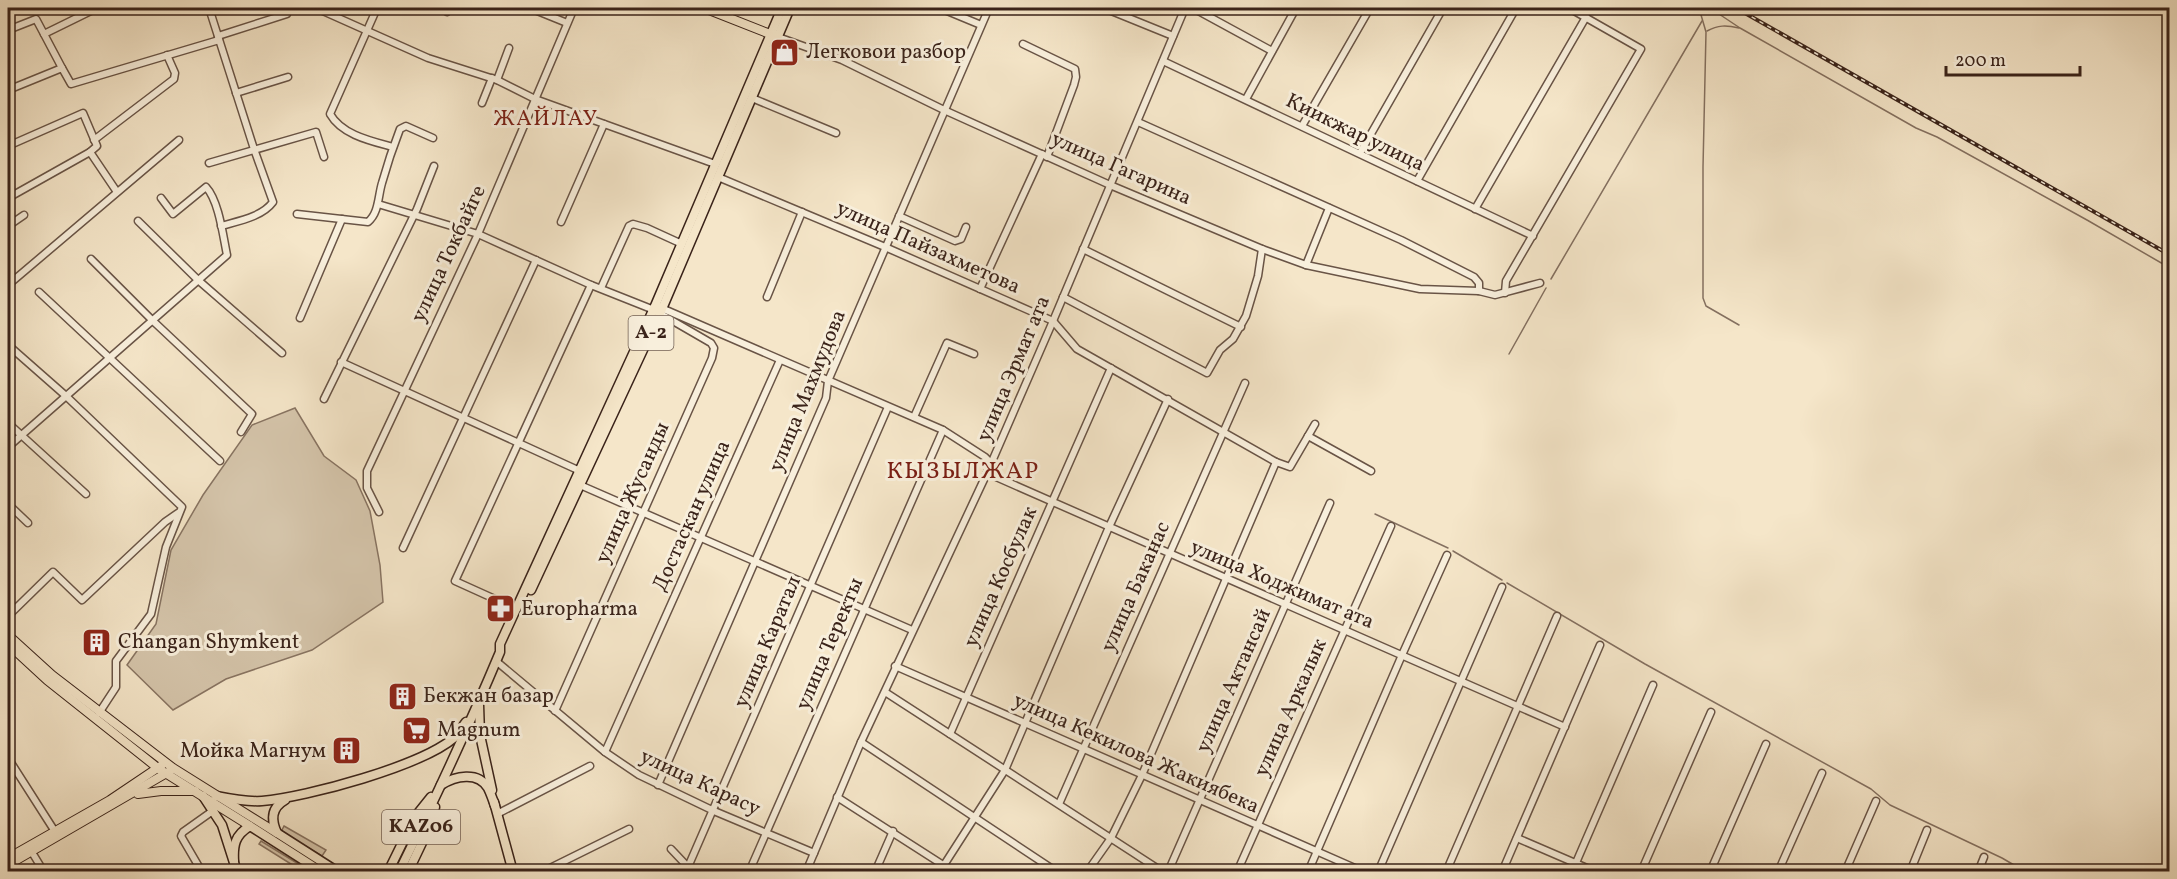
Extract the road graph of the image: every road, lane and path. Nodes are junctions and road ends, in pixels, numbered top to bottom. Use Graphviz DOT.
graph roads {
  1 [pos="97,8"];
  2 [pos="209,8"];
  3 [pos="316,8"];
  4 [pos="377,8"];
  5 [pos="530,8"];
  6 [pos="574,8"];
  7 [pos="704,8"];
  8 [pos="782,8"];
  9 [pos="790,8"];
  10 [pos="940,8"];
  11 [pos="989,8"];
  12 [pos="1104,8"];
  13 [pos="1185,8"];
  14 [pos="1192,8"];
  15 [pos="1296,8"];
  16 [pos="1370,8"];
  17 [pos="1443,8"];
  18 [pos="1516,8"];
  19 [pos="1569,8"];
  20 [pos="287,14"];
  21 [pos="1586,17"];
  22 [pos="567,23"];
  23 [pos="981,25"];
  24 [pos="8,30"];
  25 [pos="367,31"];
  26 [pos="44,34"];
  27 [pos="774,35"];
  28 [pos="1173,36"];
  29 [pos="218,38"];
  30 [pos="1023,44"];
  31 [pos="509,48"];
  32 [pos="1272,51"];
  33 [pos="167,55"];
  34 [pos="1163,61"];
  35 [pos="62,68"];
  36 [pos="288,77"];
  37 [pos="494,79"];
  38 [pos="8,90"];
  39 [pos="236,93"];
  40 [pos="752,98"];
  41 [pos="535,99"];
  42 [pos="1246,99"];
  43 [pos="482,103"];
  44 [pos="944,110"];
  45 [pos="1138,122"];
  46 [pos="604,124"];
  47 [pos="1302,126"];
  48 [pos="836,133"];
  49 [pos="433,138"];
  50 [pos="94,140"];
  51 [pos="179,140"];
  52 [pos="8,146"];
  53 [pos="393,147"];
  54 [pos="254,149"];
  55 [pos="90,152"];
  56 [pos="1360,153"];
  57 [pos="1044,155"];
  58 [pos="324,157"];
  59 [pos="209,163"];
  60 [pos="715,164"];
  61 [pos="434,166"];
  62 [pos="718,177"];
  63 [pos="1417,181"];
  64 [pos="1110,185"];
  65 [pos="117,192"];
  66 [pos="8,198"];
  67 [pos="160,198"];
  68 [pos="378,204"];
  69 [pos="1329,207"];
  70 [pos="1475,209"];
  71 [pos="802,212"];
  72 [pos="297,213"];
  73 [pos="24,215"];
  74 [pos="414,215"];
  75 [pos="899,216"];
  76 [pos="342,219"];
  77 [pos="138,221"];
  78 [pos="561,222"];
  79 [pos="8,226"];
  80 [pos="221,226"];
  81 [pos="966,227"];
  82 [pos="478,234"];
  83 [pos="1533,236"];
  84 [pos="681,244"];
  85 [pos="885,247"];
  86 [pos="1083,249"];
  87 [pos="1262,249"];
  88 [pos="91,260"];
  89 [pos="536,260"];
  90 [pos="1306,265"];
  91 [pos="198,280"];
  92 [pos="1540,283"];
  93 [pos="8,285"];
  94 [pos="591,285"];
  95 [pos="601,288"];
  96 [pos="980,289"];
  97 [pos="1479,291"];
  98 [pos="39,292"];
  99 [pos="1505,292"];
  100 [pos="767,297"];
  101 [pos="1063,297"];
  102 [pos="658,310"];
  103 [pos="300,318"];
  104 [pos="152,320"];
  105 [pos="1053,321"];
  106 [pos="1241,327"];
  107 [pos="8,345"];
  108 [pos="282,353"];
  109 [pos="974,354"];
  110 [pos="109,358"];
  111 [pos="780,360"];
  112 [pos="341,362"];
  113 [pos="1111,368"];
  114 [pos="828,381"];
  115 [pos="1245,384"];
  116 [pos="404,391"];
  117 [pos="66,396"];
  118 [pos="324,399"];
  119 [pos="1168,399"];
  120 [pos="888,407"];
  121 [pos="914,417"];
  122 [pos="462,418"];
  123 [pos="8,423"];
  124 [pos="1315,424"];
  125 [pos="943,430"];
  126 [pos="1222,431"];
  127 [pos="241,432"];
  128 [pos="21,435"];
  129 [pos="1308,436"];
  130 [pos="518,443"];
  131 [pos="8,447"];
  132 [pos="220,460"];
  133 [pos="1276,462"];
  134 [pos="991,463"];
  135 [pos="580,471"];
  136 [pos="1371,471"];
  137 [pos="987,473"];
  138 [pos="580,485"];
  139 [pos="86,494"];
  140 [pos="1052,502"];
  141 [pos="1330,503"];
  142 [pos="8,504"];
  143 [pos="181,510"];
  144 [pos="379,512"];
  145 [pos="643,513"];
  146 [pos="28,523"];
  147 [pos="1391,526"];
  148 [pos="1110,527"];
  149 [pos="700,537"];
  150 [pos="403,548"];
  151 [pos="1168,554"];
  152 [pos="1447,555"];
  153 [pos="755,562"];
  154 [pos="1226,579"];
  155 [pos="810,586"];
  156 [pos="1502,587"];
  157 [pos="1286,605"];
  158 [pos="517,609"];
  159 [pos="863,609"];
  160 [pos="8,616"];
  161 [pos="1557,616"];
  162 [pos="912,630"];
  163 [pos="1343,630"];
  164 [pos="508,634"];
  165 [pos="8,635"];
  166 [pos="8,644"];
  167 [pos="1600,645"];
  168 [pos="1401,655"];
  169 [pos="496,662"];
  170 [pos="895,666"];
  171 [pos="1460,682"];
  172 [pos="1653,685"];
  173 [pos="885,692"];
  174 [pos="966,699"];
  175 [pos="479,702"];
  176 [pos="1518,706"];
  177 [pos="555,711"];
  178 [pos="1711,712"];
  179 [pos="99,713"];
  180 [pos="1025,724"];
  181 [pos="1565,727"];
  182 [pos="950,734"];
  183 [pos="861,742"];
  184 [pos="1766,744"];
  185 [pos="435,749"];
  186 [pos="1083,750"];
  187 [pos="605,752"];
  188 [pos="8,758"];
  189 [pos="451,764"];
  190 [pos="162,765"];
  191 [pos="590,766"];
  192 [pos="1005,770"];
  193 [pos="170,771"];
  194 [pos="1822,773"];
  195 [pos="1142,775"];
  196 [pos="442,783"];
  197 [pos="657,785"];
  198 [pos="200,793"];
  199 [pos="216,796"];
  200 [pos="291,797"];
  201 [pos="837,797"];
  202 [pos="125,798"];
  203 [pos="1200,801"];
  204 [pos="1876,801"];
  205 [pos="1059,804"];
  206 [pos="214,810"];
  207 [pos="496,810"];
  208 [pos="714,811"];
  209 [pos="975,817"];
  210 [pos="1257,825"];
  211 [pos="250,826"];
  212 [pos="629,829"];
  213 [pos="54,830"];
  214 [pos="1927,830"];
  215 [pos="893,831"];
  216 [pos="767,832"];
  217 [pos="277,833"];
  218 [pos="1111,838"];
  219 [pos="1517,838"];
  220 [pos="30,849"];
  221 [pos="671,849"];
  222 [pos="1317,852"];
  223 [pos="814,853"];
  224 [pos="1984,857"];
  225 [pos="8,858"];
  226 [pos="234,861"];
  227 [pos="1576,863"];
  228 [pos="8,865"];
  229 [pos="949,869"];
  230 [pos="44,872"];
  231 [pos="202,872"];
  232 [pos="237,872"];
  233 [pos="322,872"];
  234 [pos="338,872"];
  235 [pos="388,872"];
  236 [pos="399,872"];
  237 [pos="408,872"];
  238 [pos="513,872"];
  239 [pos="542,872"];
  240 [pos="749,872"];
  241 [pos="806,872"];
  242 [pos="876,872"];
  243 [pos="1057,872"];
  244 [pos="1087,872"];
  245 [pos="1163,872"];
  246 [pos="1168,872"];
  247 [pos="1237,872"];
  248 [pos="1308,872"];
  249 [pos="1364,872"];
  250 [pos="1378,872"];
  251 [pos="1446,872"];
  252 [pos="1502,872"];
  253 [pos="1572,872"];
  254 [pos="1596,872"];
  255 [pos="1641,872"];
  256 [pos="1710,872"];
  257 [pos="1778,872"];
  258 [pos="1845,872"];
  259 [pos="1910,872"];
  260 [pos="1978,872"];
  1 -- 26 [label="street"];
  2 -- 29 [label="street"];
  3 -- 25 [label="street"];
  4 -- 25 [label="street"];
  5 -- 22 [label="street"];
  6 -- 22 [label="street, улица Токбайге"];
  7 -- 27 [label="main road, улица Гагарина"];
  8 -- 27 [label="highway, A-2"];
  9 -- 27 [label="highway, A-2"];
  10 -- 23 [label="street"];
  11 -- 23 [label="street, улица Махмудова"];
  12 -- 28 [label="street"];
  13 -- 28 [label="street, улица Эрмат ата"];
  14 -- 32 [label="street"];
  15 -- 32 [label="street"];
  16 -- 47 [label="street"];
  17 -- 56 [label="street"];
  18 -- 63 [label="street"];
  19 -- 21 [label="street"];
  20 -- 29 [label="street"];
  21 -- 70 [label="street"];
  21 -- 83 [label="street"];
  22 -- 41 [label="street, улица Токбайге"];
  23 -- 44 [label="street, улица Махмудова"];
  24 -- 26 [label="street"];
  25 -- 37 [label="street"];
  25 -- 53 [label="street"];
  26 -- 35 [label="street"];
  27 -- 40 [label="highway, A-2"];
  27 -- 44 [label="street, улица Гагарина"];
  27 -- 60 [label="highway, A-2"];
  28 -- 34 [label="street, улица Эрмат ата"];
  29 -- 33 [label="street"];
  29 -- 39 [label="street"];
  30 -- 57 [label="street"];
  31 -- 37 [label="street"];
  32 -- 42 [label="street"];
  33 -- 35 [label="street"];
  33 -- 50 [label="street"];
  34 -- 42 [label="street, Киикжар улица"];
  34 -- 45 [label="street, улица Эрмат ата"];
  35 -- 38 [label="street"];
  36 -- 39 [label="street"];
  37 -- 41 [label="street"];
  37 -- 43 [label="street"];
  39 -- 54 [label="street"];
  40 -- 48 [label="street"];
  40 -- 62 [label="highway, A-2"];
  41 -- 46 [label="street"];
  41 -- 82 [label="street, улица Токбайге"];
  42 -- 47 [label="street, Киикжар улица"];
  44 -- 57 [label="street, улица Гагарина"];
  44 -- 75 [label="street, улица Махмудова"];
  45 -- 64 [label="street, улица Эрмат ата"];
  45 -- 69 [label="street"];
  46 -- 60 [label="street"];
  46 -- 78 [label="street"];
  47 -- 56 [label="street, Киикжар улица"];
  49 -- 53 [label="street"];
  50 -- 52 [label="street"];
  50 -- 55 [label="street"];
  51 -- 65 [label="street"];
  53 -- 68 [label="street"];
  54 -- 58 [label="street"];
  54 -- 59 [label="street"];
  54 -- 80 [label="street"];
  55 -- 65 [label="street"];
  55 -- 66 [label="street"];
  56 -- 63 [label="street, Киикжар улица"];
  57 -- 64 [label="street, улица Гагарина"];
  57 -- 96 [label="street"];
  60 -- 84 [label="highway, A-2"];
  61 -- 74 [label="street"];
  62 -- 71 [label="street, улица Пайзахметова"];
  62 -- 102 [label="highway, A-2"];
  63 -- 70 [label="street, Киикжар улица"];
  64 -- 86 [label="street, улица Эрмат ата"];
  64 -- 87 [label="street, улица Гагарина"];
  65 -- 93 [label="street"];
  67 -- 80 [label="street"];
  68 -- 74 [label="street"];
  68 -- 76 [label="street"];
  69 -- 90 [label="street"];
  69 -- 97 [label="street"];
  70 -- 83 [label="street, Киикжар улица"];
  71 -- 85 [label="street, улица Пайзахметова"];
  71 -- 100 [label="street"];
  72 -- 76 [label="street"];
  73 -- 79 [label="street"];
  74 -- 82 [label="street"];
  74 -- 112 [label="street"];
  75 -- 81 [label="street"];
  75 -- 85 [label="street, улица Махмудова"];
  76 -- 103 [label="street"];
  77 -- 91 [label="street"];
  80 -- 91 [label="street"];
  82 -- 89 [label="street"];
  82 -- 116 [label="street, улица Токбайге"];
  83 -- 99 [label="street"];
  84 -- 95 [label="street"];
  84 -- 102 [label="highway, A-2"];
  85 -- 96 [label="street, улица Пайзахметова"];
  85 -- 114 [label="street, улица Махмудова"];
  86 -- 101 [label="street, улица Эрмат ата"];
  86 -- 106 [label="street"];
  87 -- 90 [label="street, улица Гагарина"];
  87 -- 106 [label="street"];
  88 -- 104 [label="street"];
  89 -- 94 [label="street"];
  89 -- 122 [label="street"];
  90 -- 97 [label="street, улица Гагарина"];
  91 -- 104 [label="street"];
  91 -- 108 [label="street"];
  92 -- 99 [label="street, улица Гагарина"];
  94 -- 95 [label="street"];
  94 -- 130 [label="street"];
  95 -- 102 [label="street"];
  96 -- 105 [label="street, улица Пайзахметова"];
  97 -- 99 [label="street, улица Гагарина"];
  98 -- 110 [label="street"];
  101 -- 105 [label="street, улица Эрмат ата"];
  101 -- 106 [label="street"];
  102 -- 111 [label="street"];
  102 -- 135 [label="highway, A-2"];
  102 -- 138 [label="highway, A-2"];
  102 -- 145 [label="street, улица Жусанды"];
  104 -- 110 [label="street"];
  104 -- 127 [label="street"];
  105 -- 113 [label="street, улица Пайзахметова"];
  105 -- 134 [label="street, улица Эрмат ата"];
  107 -- 117 [label="street"];
  109 -- 121 [label="street"];
  110 -- 117 [label="street"];
  110 -- 132 [label="street"];
  111 -- 114 [label="street"];
  111 -- 149 [label="street, Достаскан улица"];
  112 -- 116 [label="street"];
  112 -- 118 [label="street"];
  113 -- 119 [label="street, улица Пайзахметова"];
  113 -- 140 [label="street, улица Косбулак"];
  114 -- 120 [label="street"];
  114 -- 153 [label="street, улица Махмудова"];
  115 -- 126 [label="street, улица Баканас"];
  116 -- 122 [label="street"];
  116 -- 144 [label="street, улица Токбайге"];
  117 -- 128 [label="street"];
  117 -- 143 [label="street"];
  119 -- 126 [label="street, улица Пайзахметова"];
  119 -- 148 [label="street"];
  120 -- 121 [label="street"];
  120 -- 155 [label="street, улица Каратал"];
  121 -- 125 [label="street"];
  122 -- 130 [label="street"];
  122 -- 150 [label="street"];
  123 -- 128 [label="street"];
  124 -- 129 [label="street"];
  125 -- 134 [label="street"];
  125 -- 159 [label="street, улица Теректы"];
  126 -- 133 [label="street, улица Пайзахметова"];
  126 -- 151 [label="street, улица Баканас"];
  128 -- 131 [label="street"];
  128 -- 139 [label="street"];
  129 -- 133 [label="street"];
  129 -- 136 [label="street"];
  130 -- 135 [label="street"];
  130 -- 158 [label="street"];
  133 -- 154 [label="street"];
  134 -- 137 [label="street, улица Эрмат ата"];
  135 -- 158 [label="highway, A-2"];
  137 -- 140 [label="street, улица Ходжимат ата"];
  137 -- 162 [label="street, улица Эрмат ата"];
  138 -- 145 [label="street"];
  138 -- 164 [label="highway, A-2"];
  140 -- 148 [label="street, улица Ходжимат ата"];
  140 -- 174 [label="street, улица Косбулак"];
  141 -- 157 [label="street, улица Актансай"];
  142 -- 146 [label="street"];
  143 -- 160 [label="street"];
  143 -- 179 [label="street"];
  145 -- 149 [label="street"];
  145 -- 177 [label="street, улица Жусанды"];
  147 -- 163 [label="street, улица Аркалык"];
  148 -- 151 [label="street, улица Ходжимат ата"];
  148 -- 180 [label="street"];
  149 -- 153 [label="street"];
  149 -- 187 [label="street, Достаскан улица"];
  151 -- 154 [label="street, улица Ходжимат ата"];
  151 -- 186 [label="street, улица Баканас"];
  152 -- 168 [label="street"];
  153 -- 155 [label="street"];
  153 -- 197 [label="street, улица Махмудова"];
  154 -- 157 [label="street, улица Ходжимат ата"];
  154 -- 195 [label="street"];
  155 -- 159 [label="street"];
  155 -- 208 [label="street, улица Каратал"];
  156 -- 171 [label="street"];
  157 -- 163 [label="street, улица Ходжимат ата"];
  157 -- 203 [label="street, улица Актансай"];
  158 -- 164 [label="highway, A-2"];
  159 -- 162 [label="street"];
  159 -- 216 [label="street, улица Теректы"];
  161 -- 176 [label="street"];
  162 -- 170 [label="street, улица Эрмат ата"];
  163 -- 168 [label="street, улица Ходжимат ата"];
  163 -- 210 [label="street, улица Аркалык"];
  164 -- 169 [label="highway, A-2"];
  165 -- 179 [label="main road"];
  166 -- 190 [label="main road"];
  167 -- 181 [label="street"];
  168 -- 171 [label="street, улица Ходжимат ата"];
  168 -- 222 [label="street"];
  169 -- 175 [label="highway, A-2"];
  169 -- 177 [label="street, улица Карасу"];
  170 -- 173 [label="street, улица Эрмат ата"];
  170 -- 174 [label="street, улица Кекилова Жакиябека"];
  171 -- 176 [label="street, улица Ходжимат ата"];
  171 -- 250 [label="street"];
  172 -- 227 [label="street"];
  173 -- 182 [label="street"];
  173 -- 183 [label="street, улица Эрмат ата"];
  174 -- 180 [label="street, улица Кекилова Жакиябека"];
  174 -- 182 [label="street, улица Косбулак"];
  175 -- 185 [label="highway"];
  175 -- 189 [label="highway, A-2"];
  175 -- 207 [label="highway"];
  176 -- 181 [label="street, улица Ходжимат ата"];
  176 -- 251 [label="street"];
  177 -- 187 [label="street, улица Карасу"];
  178 -- 255 [label="street"];
  179 -- 190 [label="main road"];
  180 -- 186 [label="street, улица Кекилова Жакиябека"];
  180 -- 192 [label="street"];
  181 -- 219 [label="street"];
  182 -- 192 [label="street"];
  183 -- 201 [label="street, улица Эрмат ата"];
  183 -- 209 [label="street"];
  184 -- 256 [label="street"];
  185 -- 189 [label="highway"];
  185 -- 200 [label="highway"];
  186 -- 195 [label="street, улица Кекилова Жакиябека"];
  186 -- 205 [label="street, улица Баканас"];
  187 -- 197 [label="street, улица Карасу"];
  188 -- 213 [label="street"];
  189 -- 196 [label="highway, KАZ06"];
  190 -- 193 [label="main road"];
  190 -- 213 [label="main road"];
  191 -- 207 [label="street"];
  192 -- 205 [label="street"];
  192 -- 209 [label="street"];
  193 -- 198 [label="main road"];
  193 -- 199 [label="main road"];
  193 -- 202 [label="main road"];
  194 -- 257 [label="street"];
  195 -- 203 [label="street, улица Кекилова Жакиябека"];
  195 -- 218 [label="street"];
  196 -- 207 [label="highway"];
  196 -- 235 [label="highway"];
  196 -- 236 [label="highway, KАZ06"];
  196 -- 237 [label="highway"];
  197 -- 208 [label="street, улица Карасу"];
  198 -- 202 [label="main road"];
  198 -- 206 [label="highway"];
  198 -- 211 [label="main road"];
  199 -- 200 [label="highway"];
  199 -- 217 [label="main road"];
  200 -- 217 [label="highway"];
  201 -- 215 [label="street"];
  201 -- 223 [label="street, улица Эрмат ата"];
  202 -- 220 [label="main road"];
  203 -- 210 [label="street, улица Кекилова Жакиябека"];
  203 -- 246 [label="street, улица Актансай"];
  204 -- 258 [label="street"];
  205 -- 218 [label="street"];
  206 -- 226 [label="highway"];
  206 -- 231 [label="street"];
  207 -- 238 [label="highway"];
  208 -- 216 [label="street, улица Карасу"];
  208 -- 221 [label="street, улица Каратал"];
  209 -- 229 [label="street"];
  209 -- 243 [label="street"];
  210 -- 222 [label="street, улица Кекилова Жакиябека"];
  210 -- 247 [label="street, улица Аркалык"];
  211 -- 226 [label="highway"];
  211 -- 233 [label="highway"];
  212 -- 239 [label="street"];
  213 -- 220 [label="main road"];
  214 -- 259 [label="street"];
  215 -- 229 [label="street"];
  215 -- 242 [label="street"];
  216 -- 223 [label="street, улица Карасу"];
  216 -- 240 [label="street, улица Теректы"];
  217 -- 234 [label="highway"];
  218 -- 244 [label="street"];
  218 -- 245 [label="street"];
  219 -- 227 [label="street"];
  219 -- 252 [label="street"];
  220 -- 225 [label="main road"];
  220 -- 228 [label="main road"];
  220 -- 230 [label="street"];
  222 -- 248 [label="street"];
  222 -- 249 [label="street, улица Кекилова Жакиябека"];
  223 -- 241 [label="street, улица Эрмат ата"];
  224 -- 260 [label="street"];
  226 -- 232 [label="highway"];
  227 -- 253 [label="street"];
  227 -- 254 [label="street"];
}
